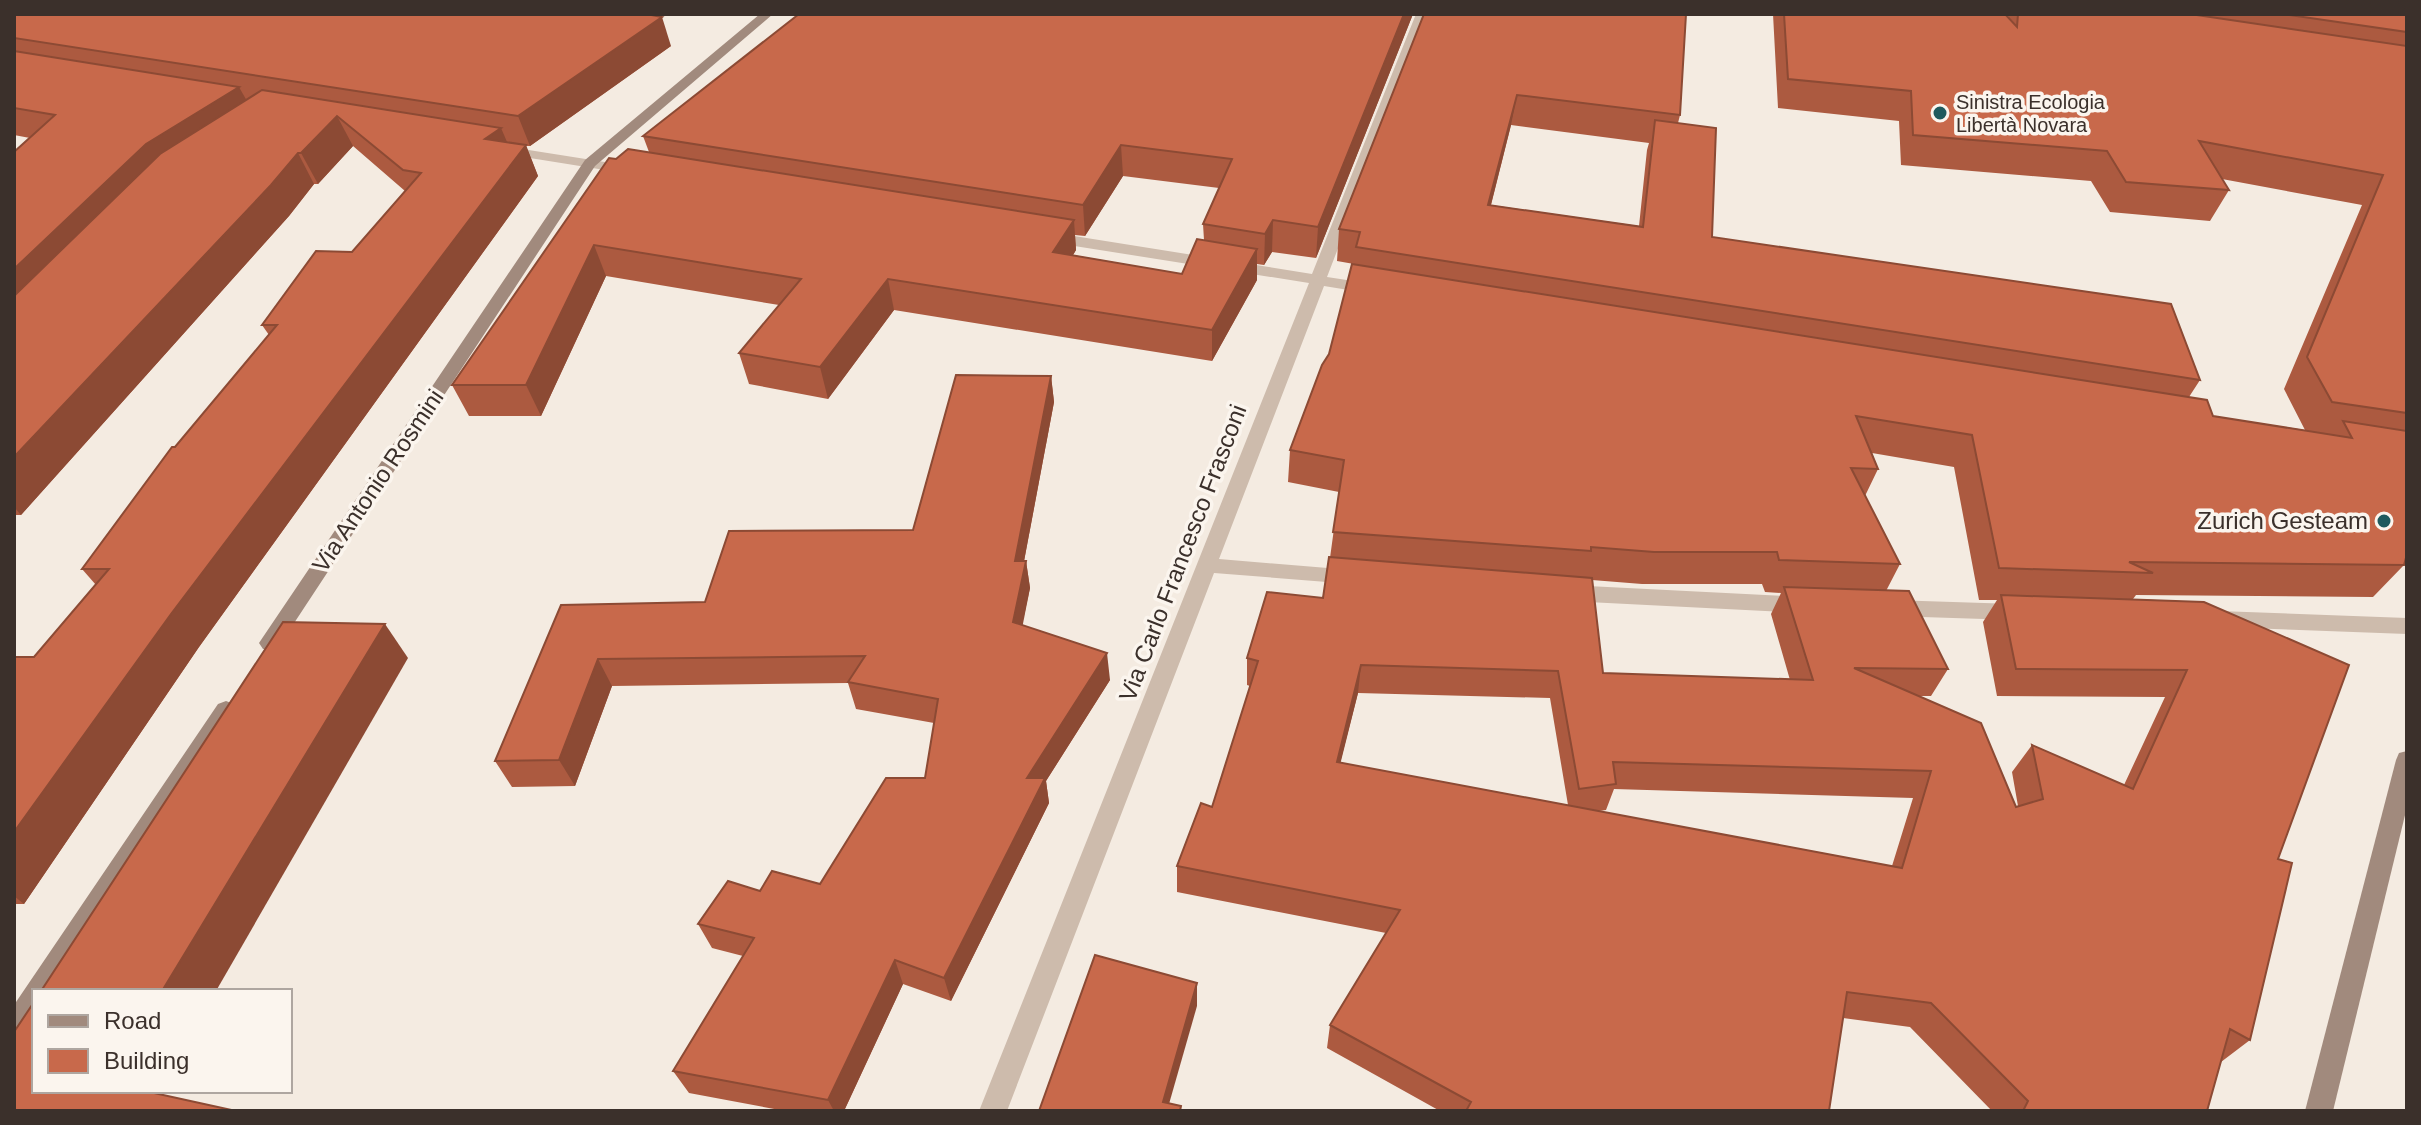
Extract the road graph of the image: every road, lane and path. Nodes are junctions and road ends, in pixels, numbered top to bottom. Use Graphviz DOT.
graph roads {
  1 [pos="767,14"];
  2 [pos="1422,14"];
  3 [pos="486,147"];
  4 [pos="590,163"];
  5 [pos="644,172"];
  6 [pos="1025,233"];
  7 [pos="1317,280"];
  8 [pos="1387,291"];
  9 [pos="1206,565"];
  10 [pos="1378,579"];
  11 [pos="1551,592"];
  12 [pos="1819,605"];
  13 [pos="1867,607"];
  14 [pos="2041,613"];
  15 [pos="2198,618"];
  16 [pos="2407,626"];
  17 [pos="258,661"];
  18 [pos="241,688"];
  19 [pos="2407,760"];
  20 [pos="40,989"];
  21 [pos="32,1001"];
  22 [pos="14,1028"];
  23 [pos="993,1111"];
  24 [pos="2319,1111"];
  1 -- 4 [label="street, Via Antonio Rosmini"];
  2 -- 7 [label="street, Via Carlo Francesco Frasconi"];
  3 -- 4 [label="street"];
  4 -- 5 [label="street"];
  4 -- 17 [label="street, Via Antonio Rosmini"];
  6 -- 7 [label="street"];
  7 -- 8 [label="street"];
  7 -- 9 [label="street, Via Carlo Francesco Frasconi"];
  9 -- 10 [label="street"];
  9 -- 23 [label="street, Via Carlo Francesco Frasconi"];
  11 -- 12 [label="street"];
  13 -- 14 [label="street"];
  15 -- 16 [label="street"];
  18 -- 20 [label="street"];
  19 -- 24 [label="street"];
  21 -- 22 [label="street"];
}
